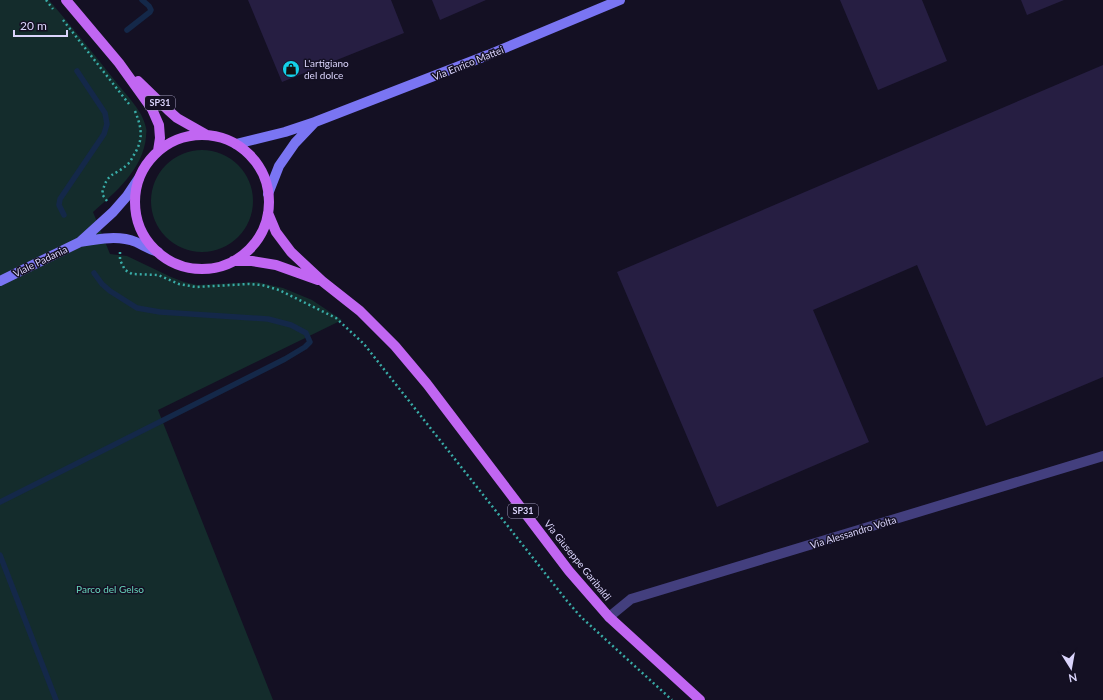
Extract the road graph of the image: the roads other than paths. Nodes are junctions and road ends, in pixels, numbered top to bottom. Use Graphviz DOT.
graph roads {
  1 [pos="66,0"];
  2 [pos="620,0"];
  3 [pos="119,63"];
  4 [pos="315,122"];
  5 [pos="207,135"];
  6 [pos="236,144"];
  7 [pos="158,151"];
  8 [pos="140,178"];
  9 [pos="268,194"];
  10 [pos="268,213"];
  11 [pos="80,242"];
  12 [pos="158,252"];
  13 [pos="233,261"];
  14 [pos="0,281"];
  15 [pos="322,281"];
  16 [pos="1103,456"];
  17 [pos="609,617"];
  18 [pos="700,700"];
  1 -- 3 [label="main road, SP31"];
  2 -- 4 [label="street, Via Enrico Mattei"];
  3 -- 5 [label="main road, SP31"];
  3 -- 7 [label="main road, SP31"];
  4 -- 6 [label="street, Via Enrico Mattei"];
  4 -- 9 [label="street, Via Enrico Mattei"];
  5 -- 6 [label="main road"];
  5 -- 7 [label="main road"];
  6 -- 9 [label="main road"];
  7 -- 8 [label="main road"];
  8 -- 11 [label="street, Viale Padania"];
  8 -- 12 [label="main road"];
  9 -- 10 [label="main road"];
  10 -- 13 [label="main road"];
  10 -- 15 [label="main road, SP31"];
  11 -- 12 [label="street, Viale Padania"];
  11 -- 14 [label="street, Viale Padania"];
  12 -- 13 [label="main road"];
  13 -- 15 [label="main road, SP31"];
  15 -- 17 [label="main road, Via Giuseppe Garibaldi / SP31"];
  16 -- 17 [label="street, Via Alessandro Volta"];
  17 -- 18 [label="main road, Via Giuseppe Garibaldi / SP31"];
}
